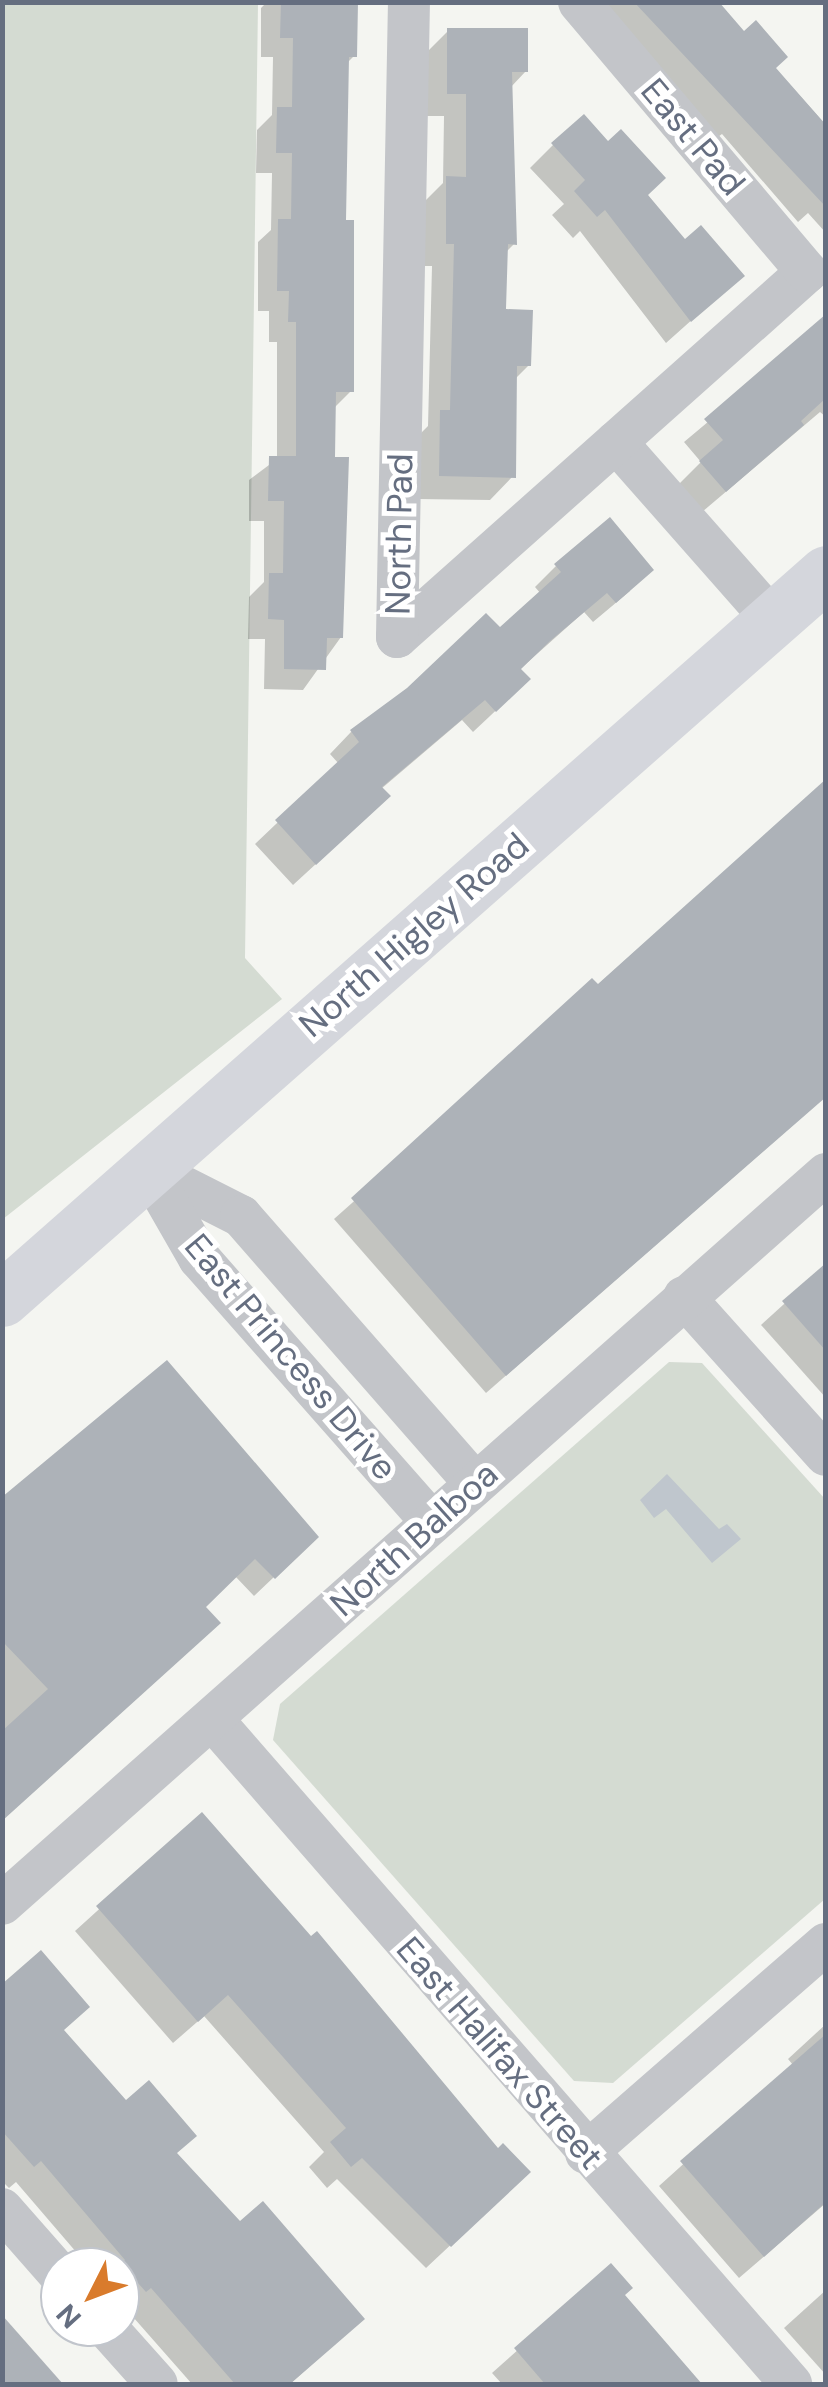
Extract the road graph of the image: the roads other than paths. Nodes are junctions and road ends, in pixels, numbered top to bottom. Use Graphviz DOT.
graph roads {
  1 [pos="409,2"];
  2 [pos="580,2"];
  3 [pos="807,272"];
  4 [pos="616,442"];
  5 [pos="826,573"];
  6 [pos="772,619"];
  7 [pos="148,1170"];
  8 [pos="826,1174"];
  9 [pos="684,1297"];
  10 [pos="2,1299"];
  11 [pos="826,1455"];
  12 [pos="476,1484"];
  13 [pos="432,1522"];
  14 [pos="212,1719"];
  15 [pos="2,1904"];
  16 [pos="826,1944"];
  17 [pos="586,2153"];
  18 [pos="2,2209"];
  19 [pos="40,2252"];
  20 [pos="124,2347"];
  21 [pos="156,2384"];
  22 [pos="791,2384"];
  1 -- 4 [label="street, North Pad"];
  2 -- 3 [label="street, East Pad"];
  3 -- 4 [label="street, North Pad"];
  4 -- 6 [label="street"];
  5 -- 6 [label="main road, North Higley Road"];
  6 -- 7 [label="main road, North Higley Road"];
  7 -- 10 [label="main road, North Higley Road"];
  7 -- 12 [label="street, East Princess Drive"];
  7 -- 13 [label="street, East Princess Drive"];
  8 -- 9 [label="street, North Balboa"];
  9 -- 11 [label="street"];
  9 -- 12 [label="street, North Balboa"];
  12 -- 13 [label="street, North Balboa"];
  13 -- 14 [label="street, North Balboa"];
  14 -- 15 [label="street, North Balboa"];
  14 -- 17 [label="street, East Halifax Street"];
  16 -- 17 [label="street"];
  17 -- 22 [label="street, East Halifax Street"];
  18 -- 19 [label="street"];
  20 -- 21 [label="street"];
}
